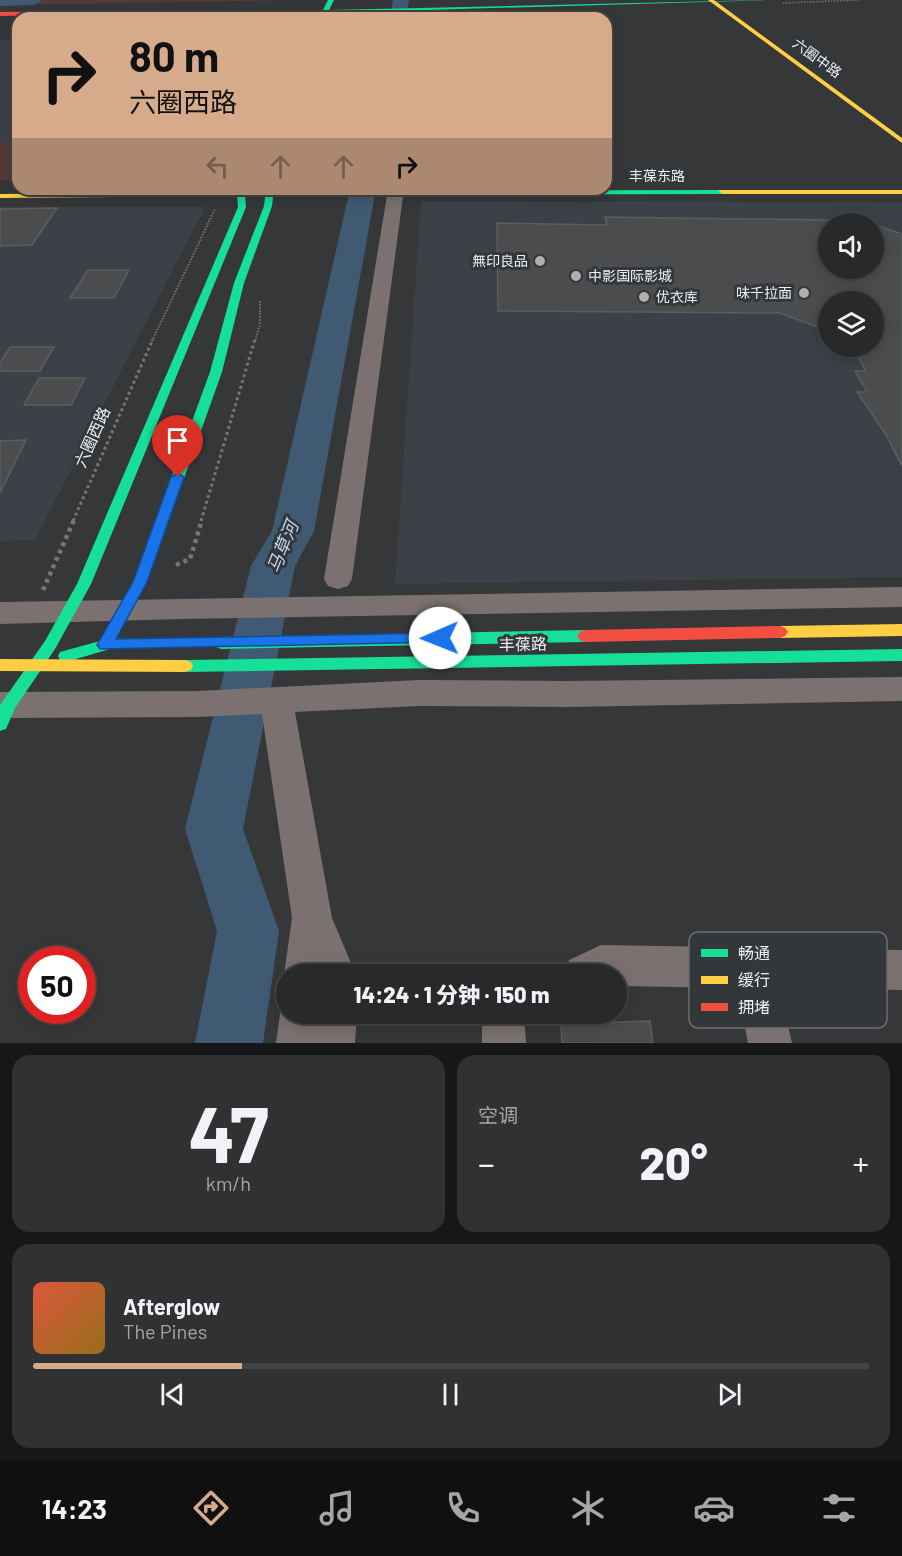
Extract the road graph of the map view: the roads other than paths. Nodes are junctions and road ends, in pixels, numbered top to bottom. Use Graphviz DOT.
graph roads {
  1 [pos="584,0"];
  2 [pos="766,0"];
  3 [pos="712,1"];
  4 [pos="419,8"];
  5 [pos="346,9"];
  6 [pos="327,10"];
  7 [pos="164,12"];
  8 [pos="299,12"];
  9 [pos="902,141"];
  10 [pos="612,192"];
  11 [pos="902,192"];
  12 [pos="221,195"];
  13 [pos="244,195"];
  14 [pos="269,195"];
  15 [pos="393,195"];
  16 [pos="0,196"];
  17 [pos="338,579"];
  18 [pos="902,597"];
  19 [pos="125,610"];
  20 [pos="69,611"];
  21 [pos="0,614"];
  22 [pos="902,630"];
  23 [pos="126,644"];
  24 [pos="210,644"];
  25 [pos="50,645"];
  26 [pos="105,645"];
  27 [pos="34,646"];
  28 [pos="902,655"];
  29 [pos="0,665"];
  30 [pos="36,665"];
  31 [pos="902,689"];
  32 [pos="280,700"];
  33 [pos="3,712"];
  34 [pos="312,918"];
  35 [pos="307,964"];
  36 [pos="331,964"];
  37 [pos="627,965"];
  38 [pos="689,966"];
  39 [pos="887,970"];
  40 [pos="902,970"];
  41 [pos="300,1024"];
  42 [pos="335,1024"];
  43 [pos="503,1024"];
  44 [pos="767,1028"];
  45 [pos="298,1043"];
  46 [pos="333,1043"];
  47 [pos="504,1043"];
  48 [pos="770,1043"];
  1 -- 4 [label="main road"];
  2 -- 3 [label="main road"];
  3 -- 4 [label="main road"];
  3 -- 9 [label="main road, 六圈中路"];
  4 -- 5 [label="main road"];
  5 -- 6 [label="main road"];
  6 -- 7 [label="main road"];
  6 -- 8 [label="main road"];
  10 -- 11 [label="main road, 丰葆东路"];
  12 -- 16 [label="main road, 丰葆东路"];
  13 -- 20 [label="main road"];
  14 -- 19 [label="main road"];
  15 -- 17 [label="street"];
  18 -- 19 [label="street"];
  19 -- 20 [label="street"];
  19 -- 26 [label="main road"];
  20 -- 21 [label="street"];
  20 -- 25 [label="main road"];
  22 -- 24 [label="main road, 丰葆路"];
  23 -- 26 [label="main road"];
  25 -- 26 [label="main road"];
  25 -- 27 [label="main road"];
  25 -- 30 [label="main road"];
  26 -- 30 [label="main road"];
  28 -- 30 [label="main road, 丰葆路"];
  29 -- 30 [label="main road, 丰葆路"];
  30 -- 33 [label="main road"];
  31 -- 32 [label="street"];
  32 -- 33 [label="street"];
  32 -- 34 [label="street"];
  34 -- 35 [label="street"];
  34 -- 36 [label="street"];
  37 -- 38 [label="street"];
  39 -- 40 [label="street"];
  41 -- 45 [label="street"];
  42 -- 46 [label="street"];
  43 -- 47 [label="street"];
  44 -- 48 [label="street"];
}
